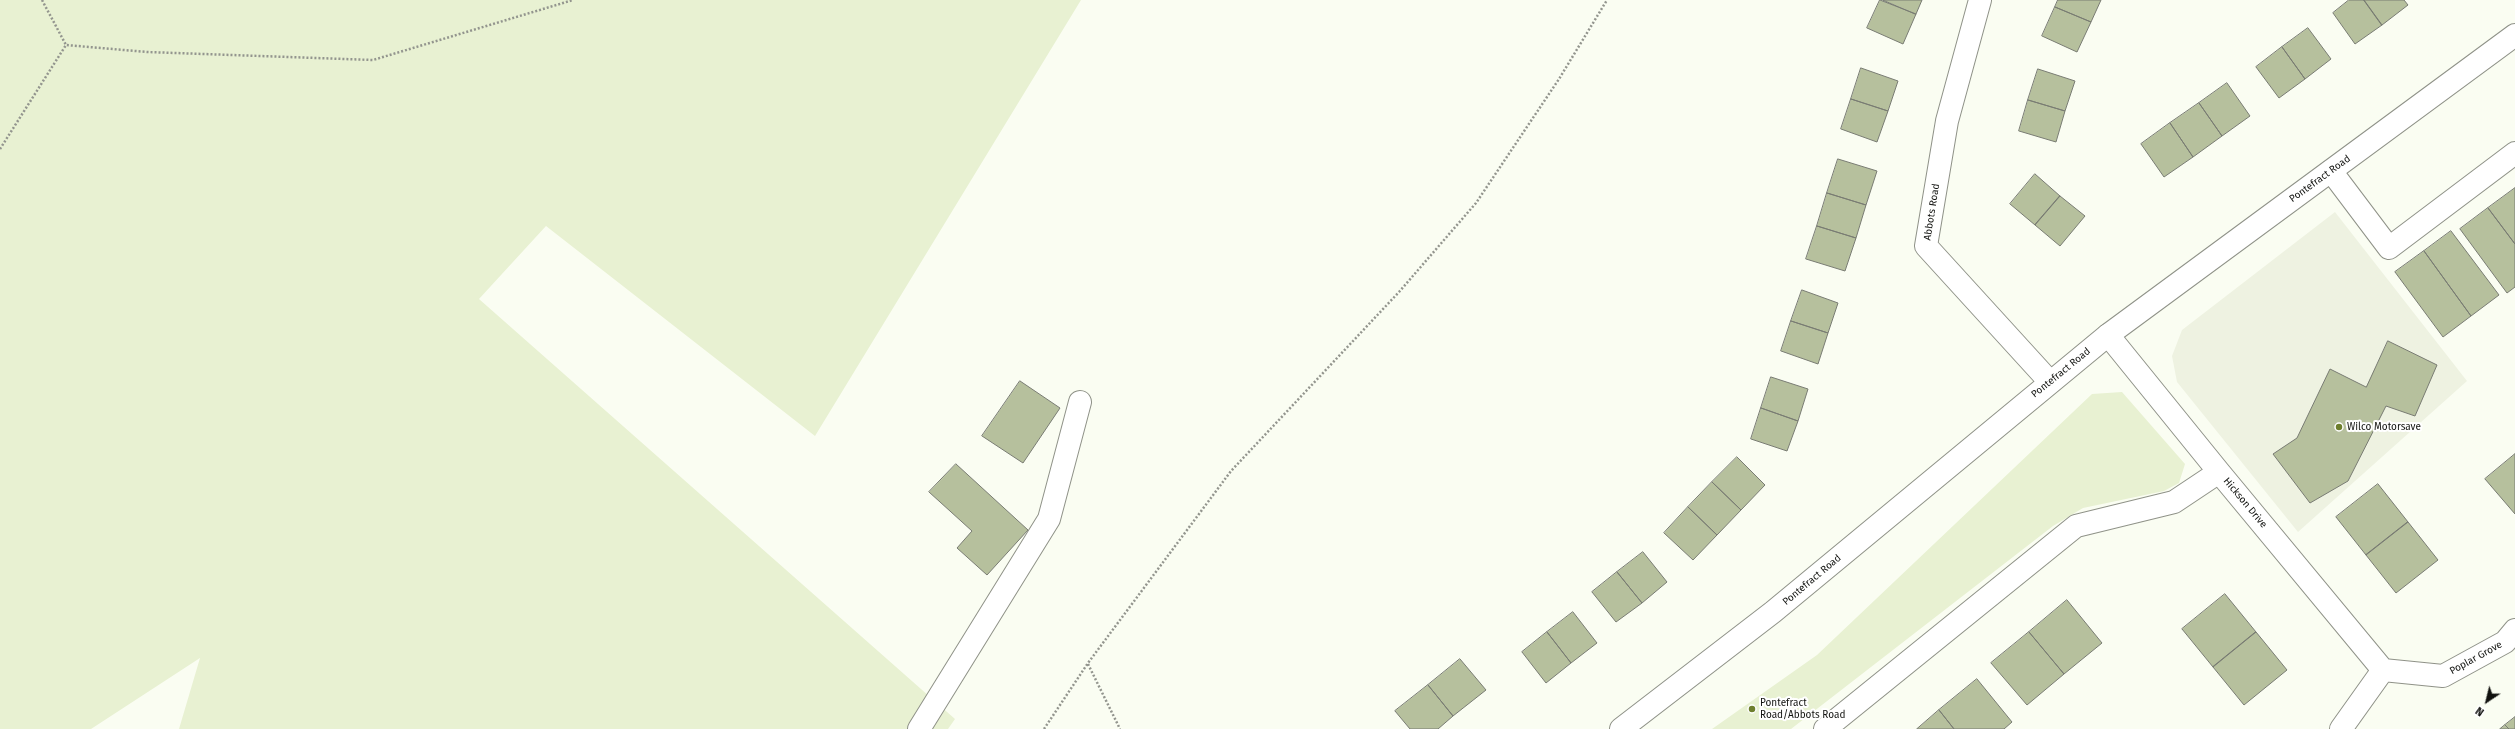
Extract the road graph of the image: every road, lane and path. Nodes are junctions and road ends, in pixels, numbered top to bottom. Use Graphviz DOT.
graph roads {
  1 [pos="42,0"];
  2 [pos="573,0"];
  3 [pos="1607,0"];
  4 [pos="1980,0"];
  5 [pos="2515,35"];
  6 [pos="66,45"];
  7 [pos="0,149"];
  8 [pos="2515,153"];
  9 [pos="2331,171"];
  10 [pos="2108,335"];
  11 [pos="2050,382"];
  12 [pos="1080,402"];
  13 [pos="2219,472"];
  14 [pos="2515,630"];
  15 [pos="1088,663"];
  16 [pos="2383,670"];
  17 [pos="919,729"];
  18 [pos="1044,729"];
  19 [pos="1120,729"];
  20 [pos="1621,729"];
  21 [pos="1825,729"];
  22 [pos="2341,729"];
  1 -- 6 [label="path"];
  2 -- 6 [label="path"];
  3 -- 15 [label="path"];
  4 -- 11 [label="main road, Abbots Road"];
  5 -- 9 [label="main road, Pontefract Road"];
  6 -- 7 [label="path"];
  8 -- 9 [label="main road"];
  9 -- 10 [label="main road, Pontefract Road"];
  10 -- 11 [label="main road, Pontefract Road"];
  10 -- 13 [label="main road, Hickson Drive"];
  11 -- 20 [label="main road, Pontefract Road"];
  12 -- 17 [label="main road"];
  13 -- 16 [label="main road, Hickson Drive"];
  13 -- 21 [label="main road"];
  14 -- 16 [label="main road, Poplar Grove"];
  15 -- 18 [label="path"];
  15 -- 19 [label="path"];
  16 -- 22 [label="main road"];
}
